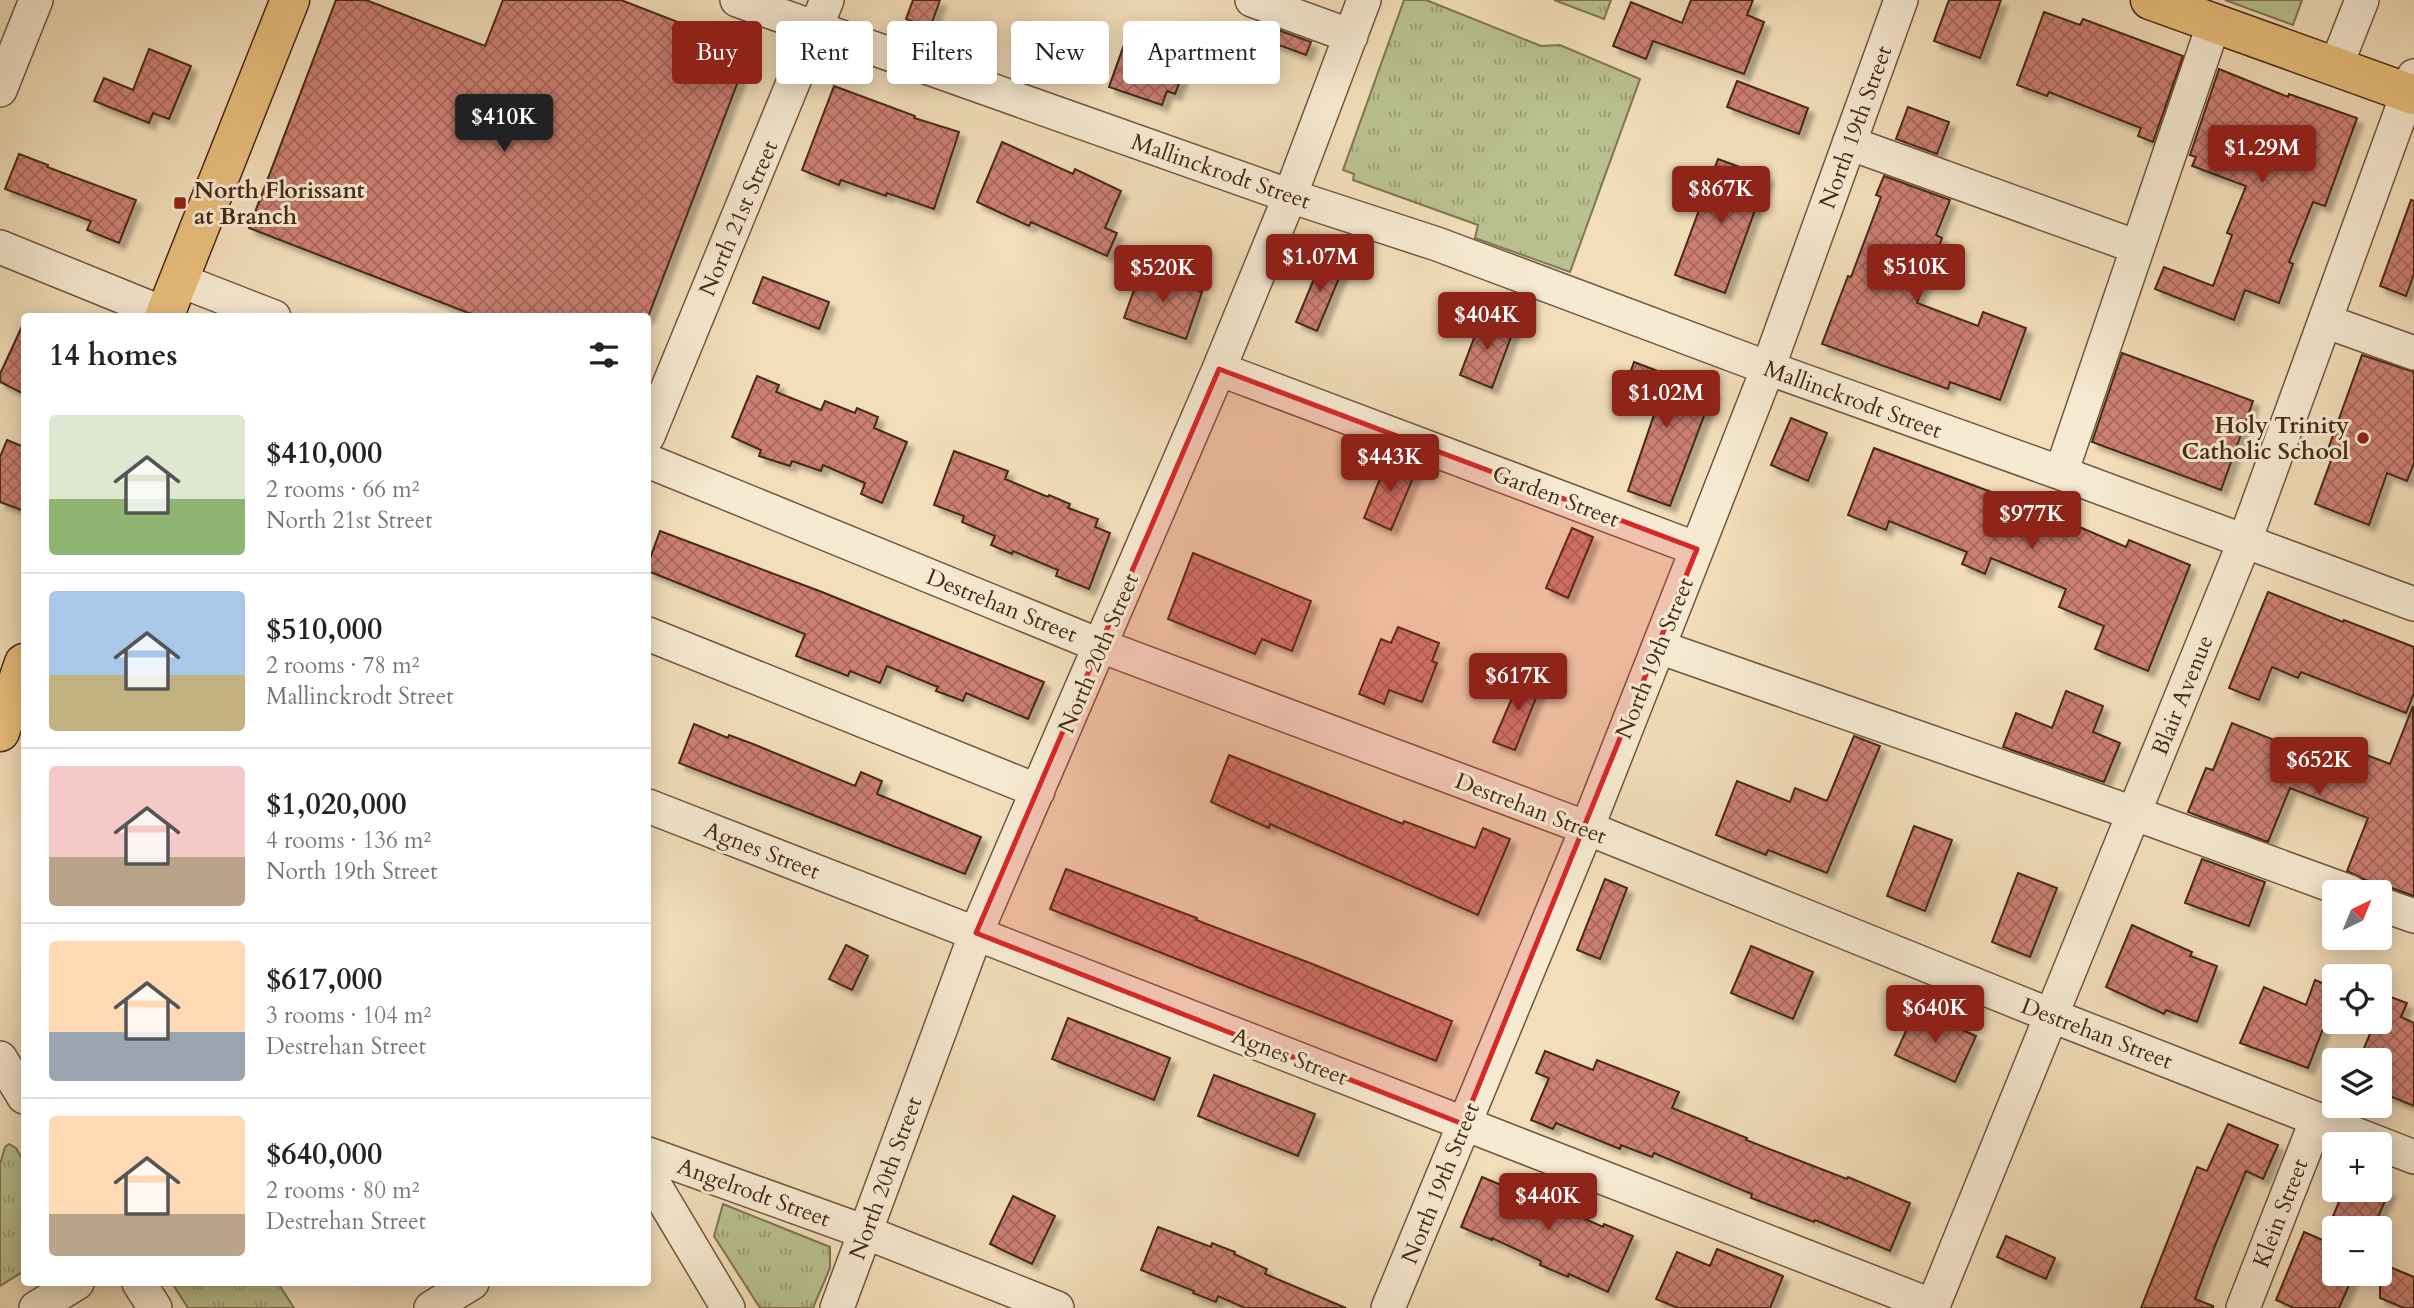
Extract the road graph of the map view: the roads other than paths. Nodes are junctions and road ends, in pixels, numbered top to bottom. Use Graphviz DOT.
graph roads {
  1 [pos="36,0"];
  2 [pos="290,0"];
  3 [pos="737,0"];
  4 [pos="1252,0"];
  5 [pos="1364,0"];
  6 [pos="1901,0"];
  7 [pos="2150,0"];
  8 [pos="2362,0"];
  9 [pos="822,14"];
  10 [pos="2214,23"];
  11 [pos="1351,36"];
  12 [pos="2336,66"];
  13 [pos="2412,88"];
  14 [pos="0,90"];
  15 [pos="1849,143"];
  16 [pos="1290,196"];
  17 [pos="0,247"];
  18 [pos="2137,247"];
  19 [pos="179,280"];
  20 [pos="157,313"];
  21 [pos="165,313"];
  22 [pos="264,313"];
  23 [pos="2325,321"];
  24 [pos="2414,353"];
  25 [pos="1768,368"];
  26 [pos="1219,369"];
  27 [pos="651,429"];
  28 [pos="651,462"];
  29 [pos="2061,473"];
  30 [pos="2244,543"];
  31 [pos="1697,549"];
  32 [pos="2414,604"];
  33 [pos="651,635"];
  34 [pos="1101,646"];
  35 [pos="1659,647"];
  36 [pos="21,672"];
  37 [pos="0,732"];
  38 [pos="1038,791"];
  39 [pos="651,807"];
  40 [pos="2133,813"];
  41 [pos="1587,828"];
  42 [pos="2322,882"];
  43 [pos="2392,908"];
  44 [pos="2414,916"];
  45 [pos="976,933"];
  46 [pos="2050,1016"];
  47 [pos="0,1058"];
  48 [pos="21,1092"];
  49 [pos="2317,1119"];
  50 [pos="1464,1124"];
  51 [pos="651,1155"];
  52 [pos="2414,1157"];
  53 [pos="651,1179"];
  54 [pos="865,1232"];
  55 [pos="72,1286"];
  56 [pos="141,1286"];
  57 [pos="467,1286"];
  58 [pos="1933,1307"];
  59 [pos="36,1308"];
  60 [pos="155,1308"];
  61 [pos="431,1308"];
  62 [pos="728,1308"];
  63 [pos="837,1308"];
  64 [pos="1057,1308"];
  65 [pos="1388,1308"];
  66 [pos="2243,1308"];
  1 -- 14 [label="street"];
  2 -- 19 [label="main road"];
  3 -- 9 [label="street, Mallinckrodt Street"];
  4 -- 11 [label="street"];
  5 -- 11 [label="street, North 20th Street"];
  6 -- 15 [label="street, North 19th Street"];
  7 -- 10 [label="main road"];
  8 -- 12 [label="street"];
  9 -- 16 [label="street, Mallinckrodt Street"];
  9 -- 27 [label="street, North 21st Street"];
  10 -- 12 [label="main road"];
  10 -- 18 [label="street"];
  11 -- 16 [label="street, North 20th Street"];
  12 -- 13 [label="main road"];
  13 -- 23 [label="street, Blair Avenue"];
  15 -- 18 [label="street"];
  15 -- 25 [label="street, North 19th Street"];
  16 -- 25 [label="street, Mallinckrodt Street"];
  16 -- 26 [label="street, North 20th Street"];
  17 -- 20 [label="street"];
  18 -- 29 [label="street"];
  19 -- 21 [label="main road"];
  19 -- 22 [label="street"];
  23 -- 24 [label="street"];
  23 -- 30 [label="street, Blair Avenue"];
  25 -- 29 [label="street, Mallinckrodt Street"];
  25 -- 31 [label="street, North 19th Street"];
  26 -- 31 [label="street, Garden Street"];
  26 -- 34 [label="street, North 20th Street"];
  28 -- 34 [label="street, Destrehan Street"];
  29 -- 30 [label="street, Mallinckrodt Street"];
  30 -- 32 [label="street, Mallinckrodt Street"];
  30 -- 40 [label="street, Blair Avenue"];
  31 -- 35 [label="street, North 19th Street"];
  33 -- 38 [label="street"];
  34 -- 38 [label="street, North 20th Street"];
  34 -- 41 [label="street, Destrehan Street"];
  35 -- 40 [label="street"];
  35 -- 41 [label="street, North 19th Street"];
  36 -- 37 [label="main road"];
  38 -- 45 [label="street, North 20th Street"];
  39 -- 45 [label="street, Agnes Street"];
  40 -- 42 [label="street"];
  40 -- 46 [label="street, Blair Avenue"];
  41 -- 46 [label="street, Destrehan Street"];
  41 -- 50 [label="street, North 19th Street"];
  43 -- 44 [label="street"];
  45 -- 50 [label="street, Agnes Street"];
  45 -- 54 [label="street, North 20th Street"];
  46 -- 49 [label="street, Destrehan Street"];
  46 -- 58 [label="street, Blair Avenue"];
  47 -- 48 [label="street"];
  49 -- 52 [label="street, Destrehan Street"];
  49 -- 66 [label="street, Klein Street"];
  50 -- 58 [label="street, Agnes Street"];
  50 -- 65 [label="street, North 19th Street"];
  51 -- 54 [label="street, Angelrodt Street"];
  53 -- 62 [label="street"];
  54 -- 63 [label="street, North 20th Street"];
  54 -- 64 [label="street, Angelrodt Street"];
  55 -- 59 [label="street"];
  56 -- 60 [label="street"];
  57 -- 61 [label="street"];
}
